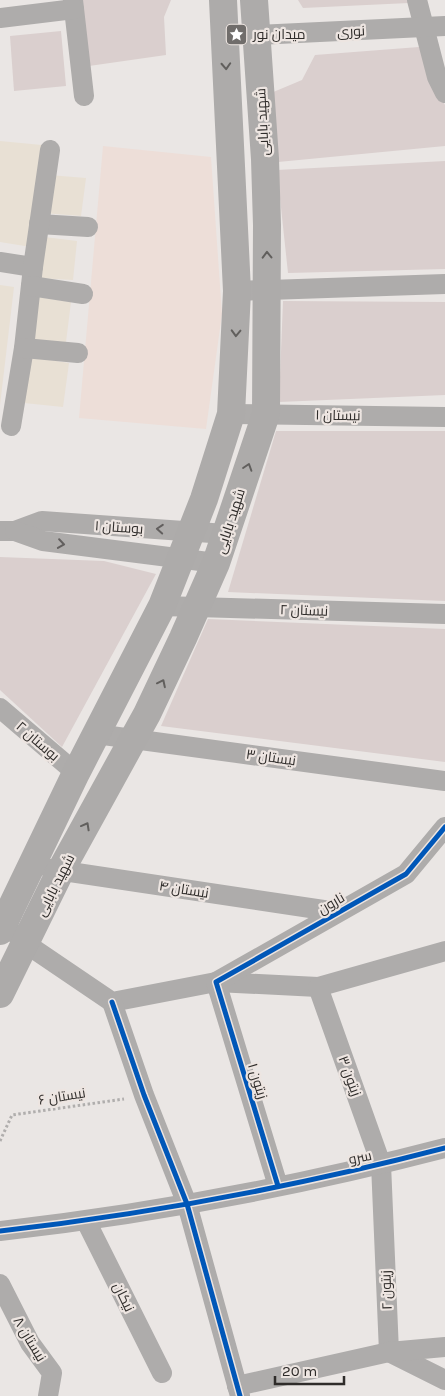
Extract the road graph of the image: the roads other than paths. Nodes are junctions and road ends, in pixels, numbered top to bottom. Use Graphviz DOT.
graph roads {
  1 [pos="223,0"];
  2 [pos="254,0"];
  3 [pos="417,0"];
  4 [pos="73,4"];
  5 [pos="0,18"];
  6 [pos="445,26"];
  7 [pos="422,27"];
  8 [pos="257,36"];
  9 [pos="445,93"];
  10 [pos="84,96"];
  11 [pos="50,150"];
  12 [pos="39,224"];
  13 [pos="88,226"];
  14 [pos="0,262"];
  15 [pos="32,276"];
  16 [pos="445,284"];
  17 [pos="237,290"];
  18 [pos="268,290"];
  19 [pos="83,294"];
  20 [pos="24,348"];
  21 [pos="78,354"];
  22 [pos="231,414"];
  23 [pos="266,414"];
  24 [pos="445,417"];
  25 [pos="11,426"];
  26 [pos="7,531"];
  27 [pos="192,532"];
  28 [pos="226,534"];
  29 [pos="181,560"];
  30 [pos="216,564"];
  31 [pos="162,606"];
  32 [pos="197,607"];
  33 [pos="445,614"];
  34 [pos="0,708"];
  35 [pos="96,734"];
  36 [pos="134,738"];
  37 [pos="76,773"];
  38 [pos="445,781"];
  39 [pos="445,827"];
  40 [pos="30,866"];
  41 [pos="61,870"];
  42 [pos="337,912"];
  43 [pos="1,924"];
  44 [pos="25,944"];
  45 [pos="445,951"];
  46 [pos="216,982"];
  47 [pos="318,987"];
  48 [pos="0,994"];
  49 [pos="112,1002"];
  50 [pos="445,1148"];
  51 [pos="381,1164"];
  52 [pos="278,1186"];
  53 [pos="187,1204"];
  54 [pos="86,1221"];
  55 [pos="0,1230"];
  56 [pos="0,1284"];
  57 [pos="445,1347"];
  58 [pos="389,1352"];
  59 [pos="162,1373"];
  60 [pos="445,1380"];
  61 [pos="238,1391"];
  62 [pos="48,1396"];
  1 -- 17 [label="main road, شهید بابایی, one-way"];
  2 -- 8 [label="main road, شهید بابایی"];
  3 -- 7 [label="street"];
  4 -- 5 [label="street"];
  4 -- 10 [label="street"];
  6 -- 7 [label="street, نوری"];
  7 -- 8 [label="street, نوری"];
  7 -- 9 [label="street"];
  18 -- 8 [label="main road, شهید بابایی, one-way"];
  11 -- 12 [label="street"];
  12 -- 13 [label="street"];
  12 -- 15 [label="street"];
  14 -- 15 [label="street"];
  15 -- 19 [label="street"];
  15 -- 20 [label="street"];
  16 -- 18 [label="street"];
  17 -- 18 [label="street"];
  17 -- 22 [label="main road, شهید بابایی, one-way"];
  18 -- 23 [label="main road, شهید بابایی"];
  20 -- 21 [label="street"];
  20 -- 25 [label="street"];
  22 -- 23 [label="street, نیستان ۱"];
  22 -- 27 [label="main road, شهید بابایی"];
  23 -- 24 [label="street, نیستان ۱"];
  28 -- 23 [label="main road, شهید بابایی, one-way"];
  27 -- 26 [label="street, بوستان ۱, one-way"];
  26 -- 29 [label="street, بوستان ۱, one-way"];
  27 -- 28 [label="street, بوستان ۱"];
  27 -- 29 [label="main road, شهید بابایی"];
  28 -- 30 [label="main road, شهید بابایی"];
  29 -- 30 [label="street, بوستان ۱"];
  29 -- 31 [label="main road, شهید بابایی"];
  30 -- 32 [label="main road, شهید بابایی"];
  31 -- 32 [label="street, نیستان ۲"];
  31 -- 35 [label="main road, شهید بابایی"];
  32 -- 33 [label="street, نیستان ۲"];
  36 -- 32 [label="main road, شهید بابایی, one-way"];
  34 -- 37 [label="street, بوستان ۲"];
  35 -- 36 [label="street, نیستان ۳"];
  35 -- 37 [label="main road, شهید بابایی"];
  36 -- 38 [label="street, نیستان ۳"];
  41 -- 36 [label="main road, شهید بابایی, one-way"];
  37 -- 40 [label="main road, شهید بابایی"];
  39 -- 42 [label="street, نارون"];
  40 -- 41 [label="street, نیستان ۴"];
  40 -- 43 [label="main road, شهید بابایی"];
  41 -- 42 [label="street, نیستان ۴"];
  41 -- 44 [label="main road, شهید بابایی"];
  42 -- 46 [label="street, نارون"];
  43 -- 44 [label="street"];
  44 -- 48 [label="main road, شهید بابایی"];
  44 -- 49 [label="street"];
  45 -- 47 [label="street"];
  46 -- 47 [label="street"];
  46 -- 49 [label="street"];
  46 -- 52 [label="street, زیتون ۱"];
  47 -- 51 [label="street, زیتون ۳"];
  49 -- 53 [label="street"];
  50 -- 51 [label="street, سرو"];
  51 -- 52 [label="street, سرو"];
  51 -- 58 [label="street, زیتون ۲"];
  52 -- 53 [label="street, سرو"];
  53 -- 54 [label="street, سرو"];
  53 -- 61 [label="street"];
  54 -- 55 [label="street, سرو"];
  54 -- 59 [label="street, نیکان"];
  56 -- 62 [label="street, نیستان ۸"];
  57 -- 58 [label="street"];
  58 -- 60 [label="street"];
  58 -- 61 [label="street"];
}
